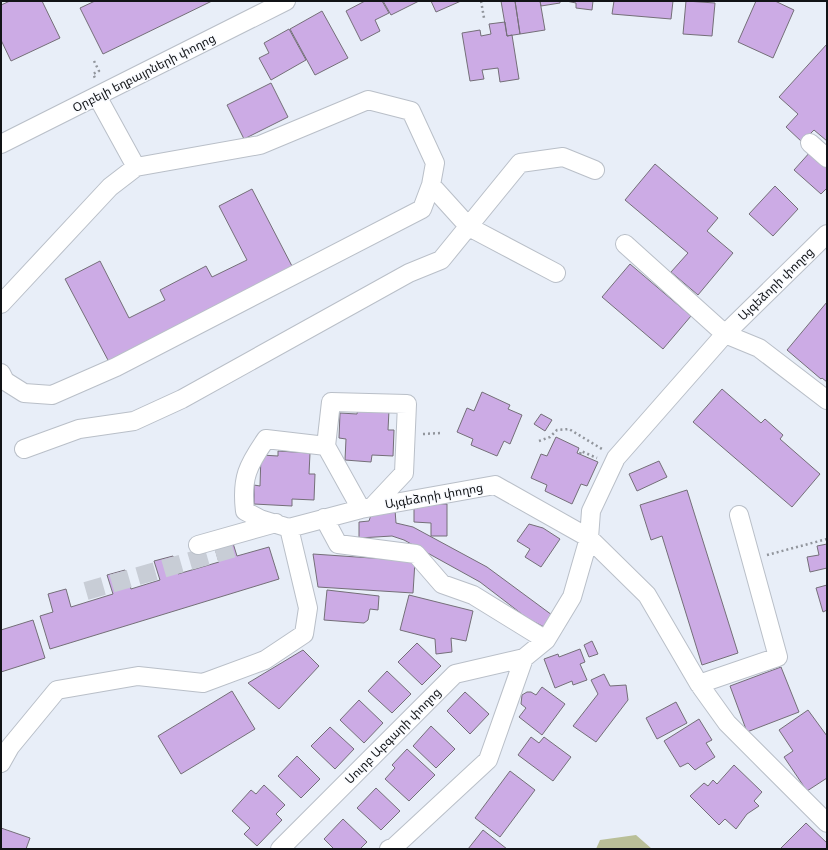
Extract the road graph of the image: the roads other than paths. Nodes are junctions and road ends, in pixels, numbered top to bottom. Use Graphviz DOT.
graph roads {
  1 [pos="286,1"];
  2 [pos="97,96"];
  3 [pos="810,143"];
  4 [pos="1,144"];
  5 [pos="827,158"];
  6 [pos="136,167"];
  7 [pos="595,170"];
  8 [pos="431,185"];
  9 [pos="469,227"];
  10 [pos="827,234"];
  11 [pos="625,244"];
  12 [pos="556,273"];
  13 [pos="1,304"];
  14 [pos="725,334"];
  15 [pos="1,373"];
  16 [pos="827,400"];
  17 [pos="326,446"];
  18 [pos="24,449"];
  19 [pos="367,507"];
  20 [pos="739,515"];
  21 [pos="324,518"];
  22 [pos="283,526"];
  23 [pos="588,538"];
  24 [pos="198,545"];
  25 [pos="234,548"];
  26 [pos="546,640"];
  27 [pos="524,658"];
  28 [pos="699,684"];
  29 [pos="1,763"];
  30 [pos="827,823"];
  31 [pos="280,849"];
  32 [pos="389,849"];
  1 -- 2 [label="street, Օրբելի եղբայրների փողոց"];
  2 -- 4 [label="street, Օրբելի եղբայրների փողոց"];
  2 -- 6 [label="street"];
  3 -- 5 [label="street"];
  6 -- 8 [label="street"];
  6 -- 13 [label="street"];
  7 -- 9 [label="street"];
  8 -- 9 [label="street"];
  8 -- 15 [label="street"];
  9 -- 12 [label="street"];
  9 -- 18 [label="street"];
  10 -- 14 [label="street, Այգեձորի փողոց"];
  11 -- 14 [label="street"];
  14 -- 16 [label="street, Այգեձորի փողոց"];
  14 -- 23 [label="street, Այգեձորի փողոց"];
  17 -- 19 [label="street"];
  17 -- 19 [label="street"];
  17 -- 22 [label="street"];
  19 -- 21 [label="street, Այգեձորի փողոց"];
  19 -- 23 [label="street, Այգեձորի փողոց"];
  20 -- 28 [label="street"];
  21 -- 22 [label="street, Այգեձորի փողոց"];
  21 -- 26 [label="street"];
  22 -- 24 [label="street"];
  22 -- 25 [label="street"];
  22 -- 29 [label="street"];
  23 -- 26 [label="street, Սուրբ Աբգարի փողոց"];
  23 -- 28 [label="street"];
  26 -- 27 [label="street, Սուրբ Աբգարի փողոց"];
  27 -- 31 [label="street, Սուրբ Աբգարի փողոց"];
  27 -- 32 [label="street"];
  28 -- 30 [label="street"];
}
